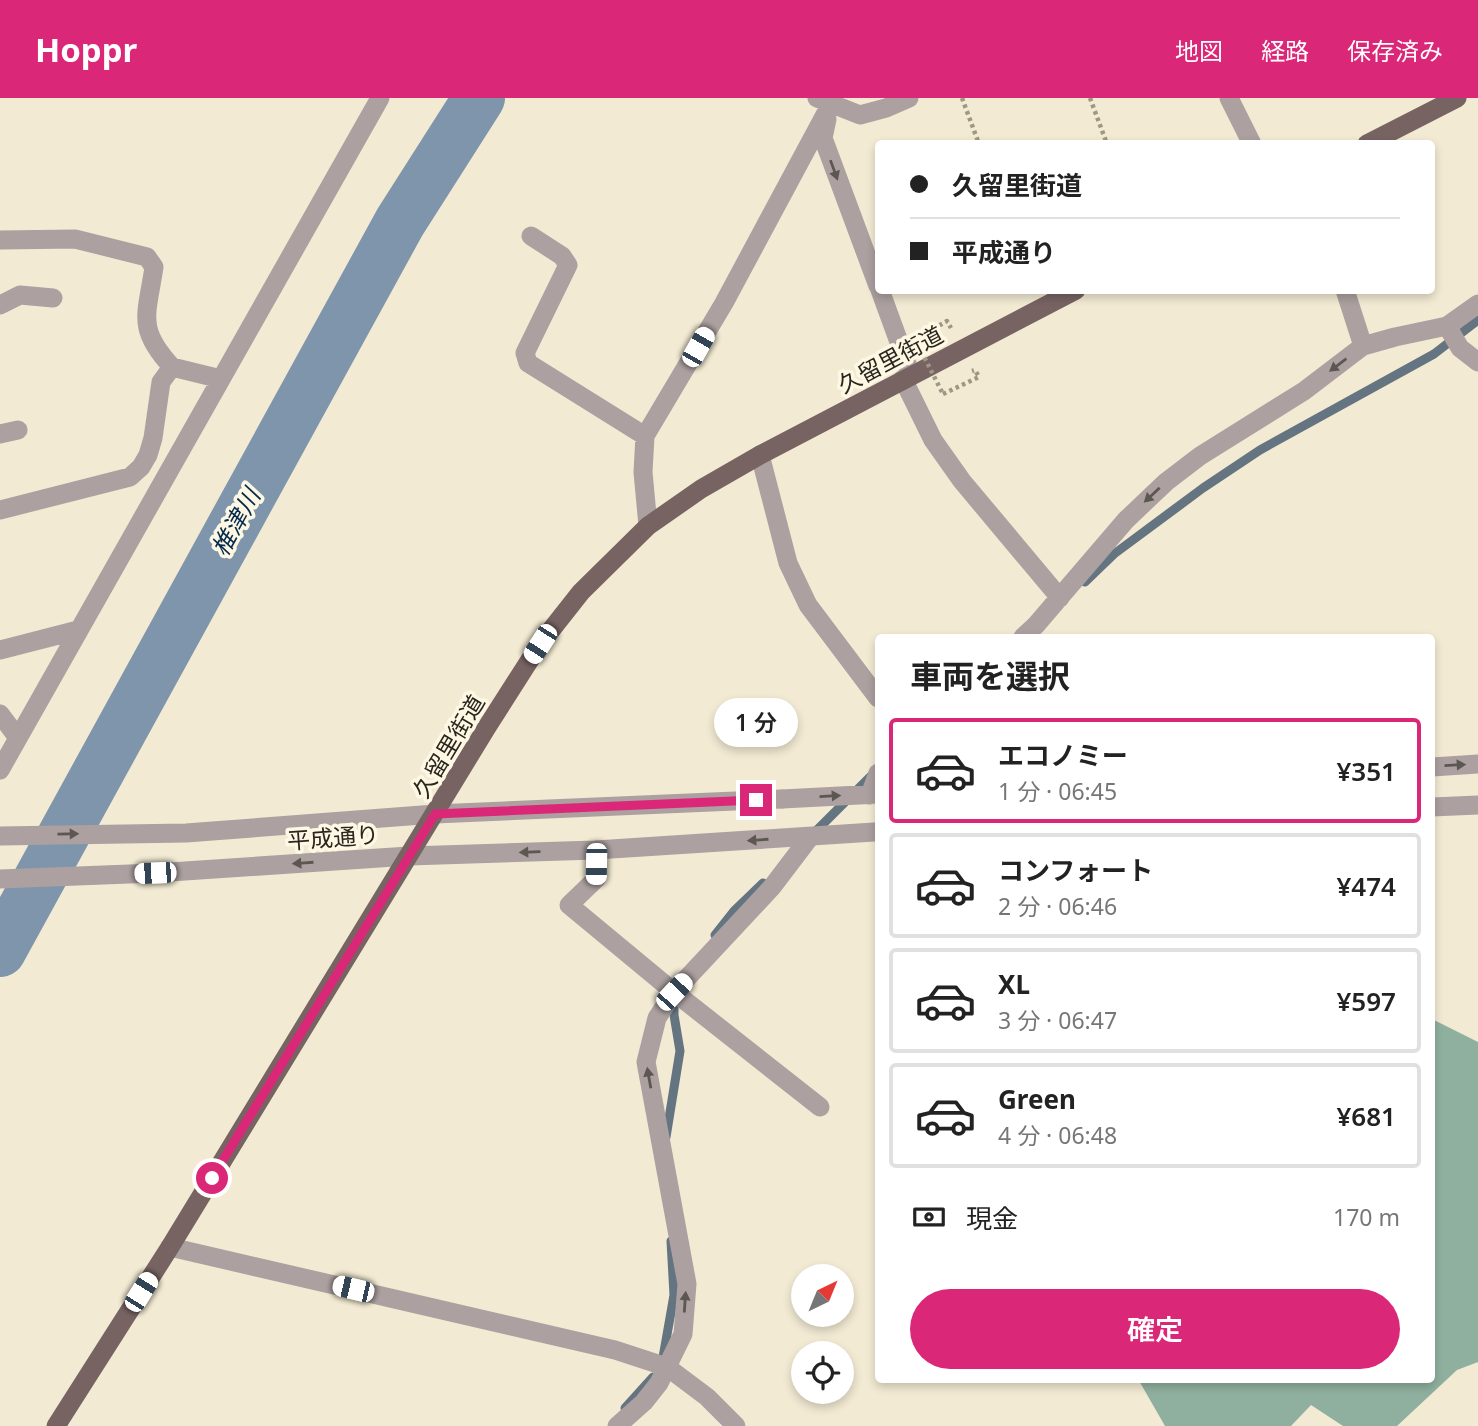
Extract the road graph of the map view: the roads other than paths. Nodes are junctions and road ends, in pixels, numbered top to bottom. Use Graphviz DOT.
graph roads {
  1 [pos="380,98"];
  2 [pos="909,98"];
  3 [pos="1229,98"];
  4 [pos="1457,98"];
  5 [pos="828,100"];
  6 [pos="1250,140"];
  7 [pos="1375,140"];
  8 [pos="531,236"];
  9 [pos="0,240"];
  10 [pos="875,277"];
  11 [pos="881,294"];
  12 [pos="1068,294"];
  13 [pos="1346,294"];
  14 [pos="53,298"];
  15 [pos="1478,304"];
  16 [pos="0,305"];
  17 [pos="1447,326"];
  18 [pos="1363,346"];
  19 [pos="1478,362"];
  20 [pos="172,367"];
  21 [pos="907,377"];
  22 [pos="221,379"];
  23 [pos="645,436"];
  24 [pos="760,455"];
  25 [pos="0,510"];
  26 [pos="648,526"];
  27 [pos="1060,598"];
  28 [pos="78,630"];
  29 [pos="1026,634"];
  30 [pos="0,649"];
  31 [pos="875,694"];
  32 [pos="0,714"];
  33 [pos="18,738"];
  34 [pos="1478,764"];
  35 [pos="1435,767"];
  36 [pos="0,770"];
  37 [pos="874,794"];
  38 [pos="1478,805"];
  39 [pos="1435,807"];
  40 [pos="435,814"];
  41 [pos="875,832"];
  42 [pos="0,836"];
  43 [pos="810,837"];
  44 [pos="596,850"];
  45 [pos="409,856"];
  46 [pos="0,879"];
  47 [pos="674,992"];
  48 [pos="820,1107"];
  49 [pos="170,1247"];
  50 [pos="667,1367"];
  51 [pos="56,1426"];
  52 [pos="617,1426"];
  53 [pos="736,1426"];
  1 -- 22 [label="street"];
  2 -- 5 [label="street"];
  3 -- 6 [label="street"];
  4 -- 7 [label="main road"];
  5 -- 10 [label="street, one-way"];
  5 -- 23 [label="street"];
  8 -- 23 [label="street"];
  9 -- 20 [label="street"];
  11 -- 21 [label="street"];
  12 -- 21 [label="main road, 久留里街道"];
  13 -- 18 [label="street"];
  14 -- 16 [label="street"];
  15 -- 17 [label="street"];
  17 -- 18 [label="street"];
  17 -- 19 [label="street"];
  18 -- 27 [label="street, one-way"];
  20 -- 22 [label="street"];
  20 -- 25 [label="street"];
  21 -- 24 [label="main road, 久留里街道"];
  21 -- 27 [label="street"];
  22 -- 28 [label="street"];
  23 -- 26 [label="street"];
  24 -- 26 [label="main road, 久留里街道"];
  24 -- 31 [label="street"];
  26 -- 40 [label="main road, 久留里街道"];
  27 -- 29 [label="street"];
  28 -- 30 [label="street"];
  28 -- 33 [label="street"];
  32 -- 33 [label="street"];
  33 -- 36 [label="street"];
  35 -- 34 [label="street, one-way"];
  40 -- 37 [label="street, 平成通り, one-way"];
  38 -- 39 [label="street"];
  42 -- 40 [label="street, 平成通り, one-way"];
  40 -- 45 [label="main road, 久留里街道"];
  41 -- 43 [label="street, 平成通り"];
  43 -- 44 [label="street, 平成通り, one-way"];
  43 -- 47 [label="street"];
  44 -- 45 [label="street, 平成通り, one-way"];
  44 -- 47 [label="street"];
  45 -- 46 [label="street, 平成通り, one-way"];
  45 -- 49 [label="main road, 久留里街道"];
  47 -- 48 [label="street"];
  50 -- 47 [label="street, one-way"];
  49 -- 50 [label="street"];
  49 -- 51 [label="main road, 久留里街道"];
  50 -- 52 [label="street"];
  50 -- 53 [label="street"];
}
